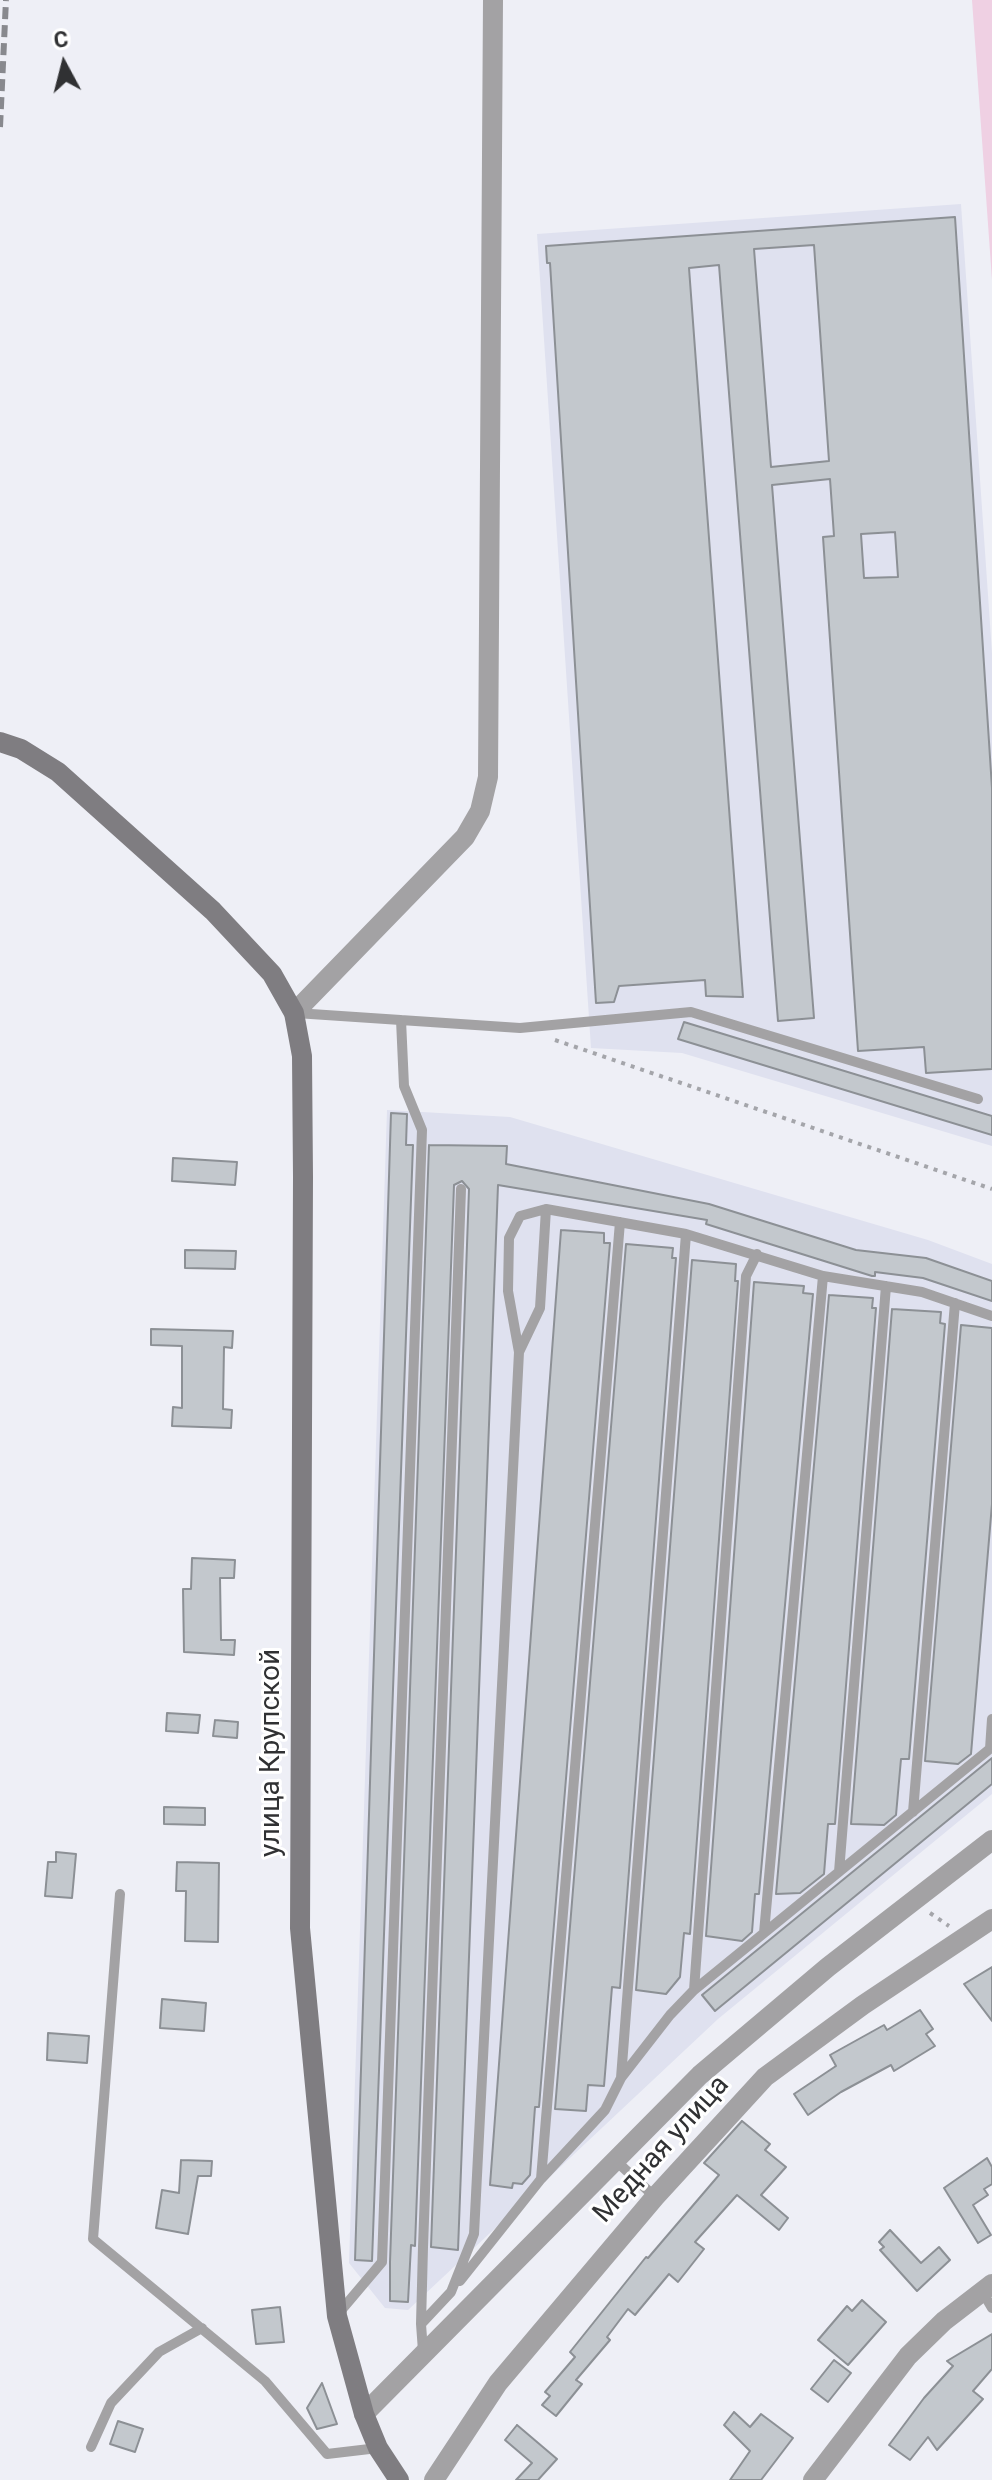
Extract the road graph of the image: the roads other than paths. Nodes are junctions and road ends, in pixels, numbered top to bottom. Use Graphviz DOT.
graph roads {
  1 [pos="493,0"];
  2 [pos="0,742"];
  3 [pos="294,1013"];
  4 [pos="401,1020"];
  5 [pos="978,1099"];
  6 [pos="461,1189"];
  7 [pos="546,1209"];
  8 [pos="620,1222"];
  9 [pos="686,1234"];
  10 [pos="757,1254"];
  11 [pos="823,1276"];
  12 [pos="886,1286"];
  13 [pos="955,1303"];
  14 [pos="992,1316"];
  15 [pos="519,1352"];
  16 [pos="992,1719"];
  17 [pos="991,1748"];
  18 [pos="913,1812"];
  19 [pos="992,1840"];
  20 [pos="839,1872"];
  21 [pos="120,1894"];
  22 [pos="992,1919"];
  23 [pos="764,1933"];
  24 [pos="694,1990"];
  25 [pos="621,2078"];
  26 [pos="615,2160"];
  27 [pos="541,2179"];
  28 [pos="655,2197"];
  29 [pos="451,2292"];
  30 [pos="989,2294"];
  31 [pos="337,2316"];
  32 [pos="421,2324"];
  33 [pos="202,2328"];
  34 [pos="423,2351"];
  35 [pos="364,2414"];
  36 [pos="91,2447"];
  37 [pos="378,2448"];
  38 [pos="399,2480"];
  39 [pos="434,2480"];
  40 [pos="813,2480"];
  1 -- 3 [label="street"];
  2 -- 3 [label="main road, улица Крупской"];
  3 -- 4 [label="lane"];
  3 -- 31 [label="main road, улица Крупской"];
  4 -- 5 [label="lane"];
  4 -- 31 [label="lane"];
  6 -- 32 [label="lane"];
  7 -- 8 [label="lane"];
  7 -- 15 [label="lane"];
  7 -- 15 [label="lane"];
  8 -- 9 [label="lane"];
  8 -- 27 [label="lane"];
  9 -- 10 [label="lane"];
  9 -- 25 [label="lane"];
  10 -- 11 [label="lane"];
  10 -- 24 [label="lane"];
  11 -- 12 [label="lane"];
  11 -- 23 [label="lane"];
  12 -- 13 [label="lane"];
  12 -- 20 [label="lane"];
  13 -- 14 [label="lane"];
  13 -- 18 [label="lane"];
  15 -- 29 [label="lane"];
  16 -- 17 [label="lane"];
  17 -- 18 [label="lane"];
  18 -- 20 [label="lane"];
  19 -- 26 [label="street"];
  20 -- 23 [label="lane"];
  21 -- 33 [label="lane"];
  22 -- 28 [label="street, Медная улица"];
  23 -- 24 [label="lane"];
  24 -- 25 [label="lane"];
  25 -- 27 [label="lane"];
  26 -- 28 [label="lane"];
  26 -- 34 [label="street"];
  27 -- 29 [label="lane"];
  28 -- 39 [label="street, Медная улица"];
  29 -- 32 [label="lane"];
  30 -- 40 [label="street"];
  31 -- 35 [label="main road, улица Крупской"];
  32 -- 34 [label="lane"];
  33 -- 36 [label="lane"];
  33 -- 37 [label="lane"];
  34 -- 35 [label="street"];
  35 -- 37 [label="main road, улица Крупской"];
  37 -- 38 [label="main road, улица Крупской"];
}
